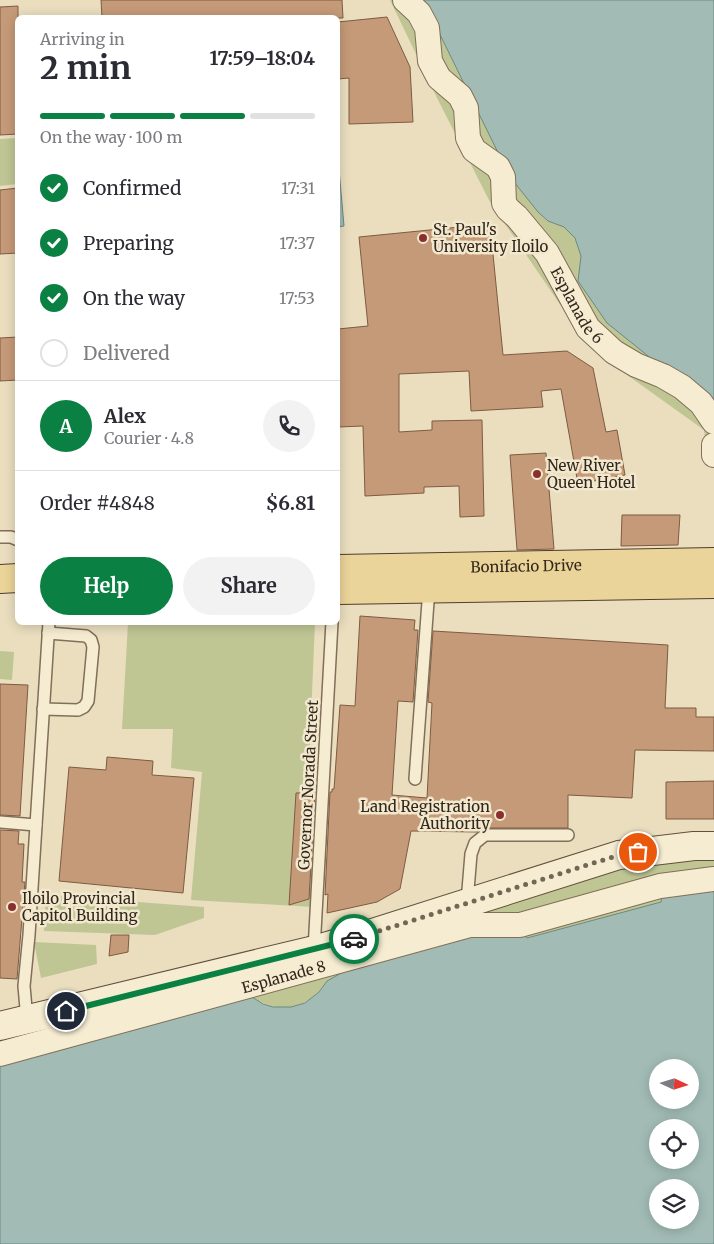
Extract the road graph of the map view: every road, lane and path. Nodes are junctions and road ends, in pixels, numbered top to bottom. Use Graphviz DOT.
graph roads {
  1 [pos="405,0"];
  2 [pos="714,422"];
  3 [pos="714,445"];
  4 [pos="714,455"];
  5 [pos="0,537"];
  6 [pos="15,538"];
  7 [pos="714,562"];
  8 [pos="340,569"];
  9 [pos="15,578"];
  10 [pos="0,579"];
  11 [pos="714,584"];
  12 [pos="429,588"];
  13 [pos="340,590"];
  14 [pos="15,594"];
  15 [pos="0,595"];
  16 [pos="332,625"];
  17 [pos="48,628"];
  18 [pos="42,709"];
  19 [pos="415,780"];
  20 [pos="0,822"];
  21 [pos="36,825"];
  22 [pos="568,834"];
  23 [pos="714,846"];
  24 [pos="714,879"];
  25 [pos="467,903"];
  26 [pos="314,950"];
  27 [pos="28,1020"];
  28 [pos="0,1026"];
  29 [pos="0,1054"];
  1 -- 2 [label="street, Esplanade 6"];
  3 -- 4 [label="street"];
  5 -- 6 [label="lane"];
  7 -- 8 [label="main road, Bonifacio Drive"];
  9 -- 10 [label="main road"];
  11 -- 12 [label="main road, Bonifacio Drive"];
  12 -- 13 [label="main road, Bonifacio Drive"];
  12 -- 19 [label="lane"];
  14 -- 15 [label="main road"];
  16 -- 26 [label="lane, Governor Norada Street"];
  17 -- 18 [label="lane"];
  17 -- 18 [label="lane"];
  18 -- 21 [label="lane"];
  20 -- 21 [label="lane"];
  21 -- 27 [label="lane"];
  22 -- 25 [label="lane"];
  23 -- 25 [label="main road"];
  24 -- 29 [label="street, Esplanade 8"];
  25 -- 26 [label="main road"];
  26 -- 27 [label="main road"];
  27 -- 28 [label="main road"];
}
